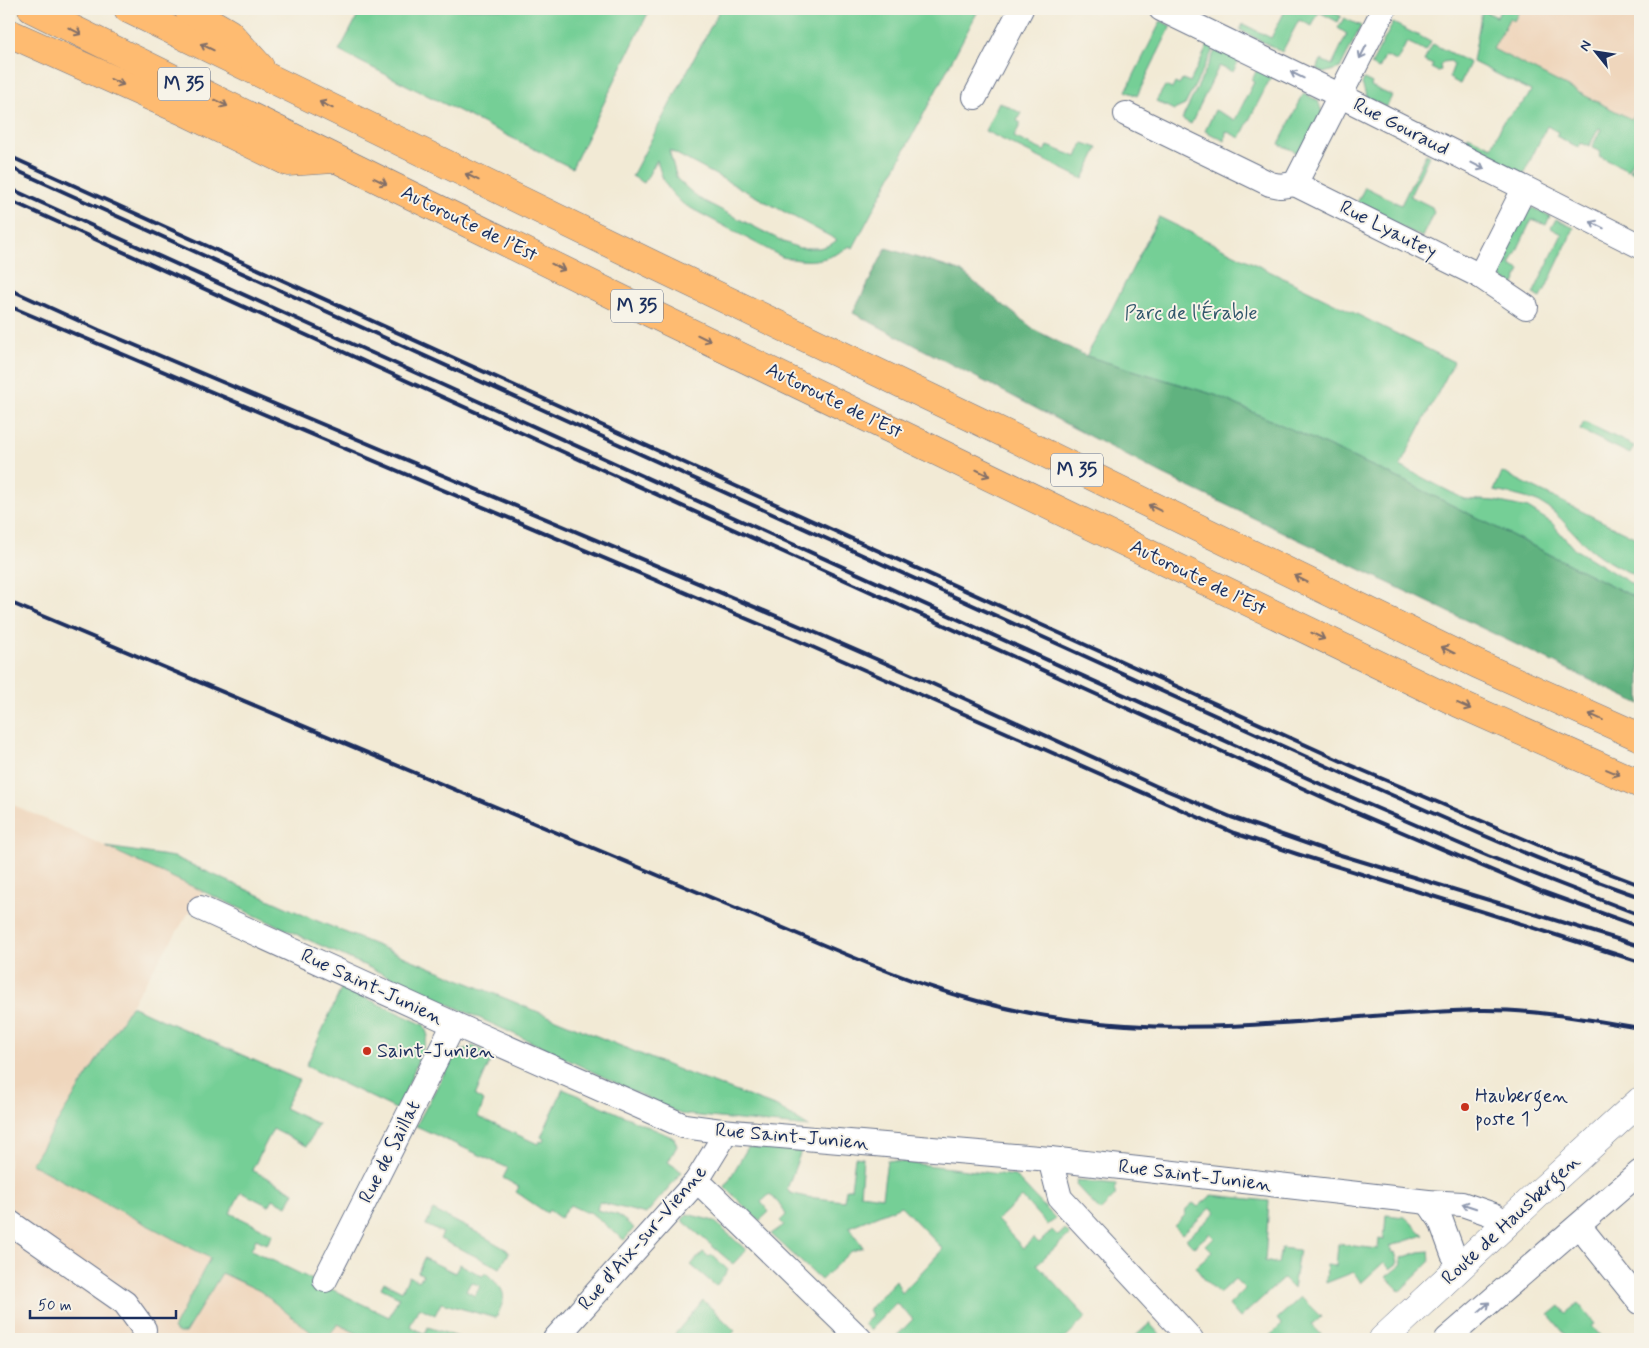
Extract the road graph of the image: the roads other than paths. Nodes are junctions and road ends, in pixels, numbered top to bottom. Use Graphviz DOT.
graph roads {
  1 [pos="32,9"];
  2 [pos="128,9"];
  3 [pos="188,9"];
  4 [pos="1021,9"];
  5 [pos="1161,9"];
  6 [pos="1384,9"];
  7 [pos="9,33"];
  8 [pos="267,76"];
  9 [pos="1340,96"];
  10 [pos="975,97"];
  11 [pos="1126,114"];
  12 [pos="336,159"];
  13 [pos="1295,184"];
  14 [pos="1524,189"];
  15 [pos="1640,246"];
  16 [pos="1480,276"];
  17 [pos="1526,307"];
  18 [pos="1640,737"];
  19 [pos="1640,784"];
  20 [pos="200,908"];
  21 [pos="454,1024"];
  22 [pos="1640,1101"];
  23 [pos="721,1131"];
  24 [pos="1050,1159"];
  25 [pos="1640,1172"];
  26 [pos="696,1182"];
  27 [pos="1428,1202"];
  28 [pos="9,1222"];
  29 [pos="1506,1225"];
  30 [pos="1579,1226"];
  31 [pos="1461,1266"];
  32 [pos="325,1280"];
  33 [pos="1640,1302"];
  34 [pos="143,1339"];
  35 [pos="555,1339"];
  36 [pos="860,1339"];
  37 [pos="1191,1339"];
  38 [pos="1383,1339"];
  39 [pos="1447,1339"];
  1 -- 12 [label="highway, Autoroute de l’Est / M 35, one-way"];
  8 -- 2 [label="highway, M 35, one-way"];
  3 -- 8 [label="highway"];
  4 -- 10 [label="street"];
  9 -- 5 [label="street, Rue Gouraud, one-way"];
  6 -- 9 [label="street, one-way"];
  7 -- 12 [label="highway, one-way"];
  18 -- 8 [label="highway, M 35, one-way"];
  9 -- 13 [label="street"];
  9 -- 14 [label="street, Rue Gouraud, one-way"];
  11 -- 13 [label="street, Rue Lyautey"];
  12 -- 19 [label="highway, Autoroute de l’Est / M 35, one-way"];
  13 -- 16 [label="street, Rue Lyautey"];
  15 -- 14 [label="street, Rue Gouraud, one-way"];
  14 -- 16 [label="street"];
  16 -- 17 [label="street, Rue Lyautey"];
  20 -- 21 [label="street, Rue Saint-Junien"];
  21 -- 23 [label="street, Rue Saint-Junien"];
  21 -- 32 [label="street, Rue de Saillat"];
  22 -- 29 [label="street, Route de Hausbergen"];
  23 -- 24 [label="street, Rue Saint-Junien"];
  23 -- 26 [label="street, Rue d'Aix-sur-Vienne"];
  24 -- 27 [label="street, Rue Saint-Junien"];
  24 -- 37 [label="street"];
  25 -- 30 [label="street"];
  26 -- 35 [label="street, Rue d'Aix-sur-Vienne"];
  26 -- 36 [label="street"];
  29 -- 27 [label="street, Rue Saint-Junien, one-way"];
  27 -- 31 [label="street"];
  28 -- 34 [label="street"];
  29 -- 31 [label="street, Route de Hausbergen"];
  30 -- 33 [label="street"];
  39 -- 30 [label="street, one-way"];
  31 -- 38 [label="street, Route de Hausbergen"];
}
